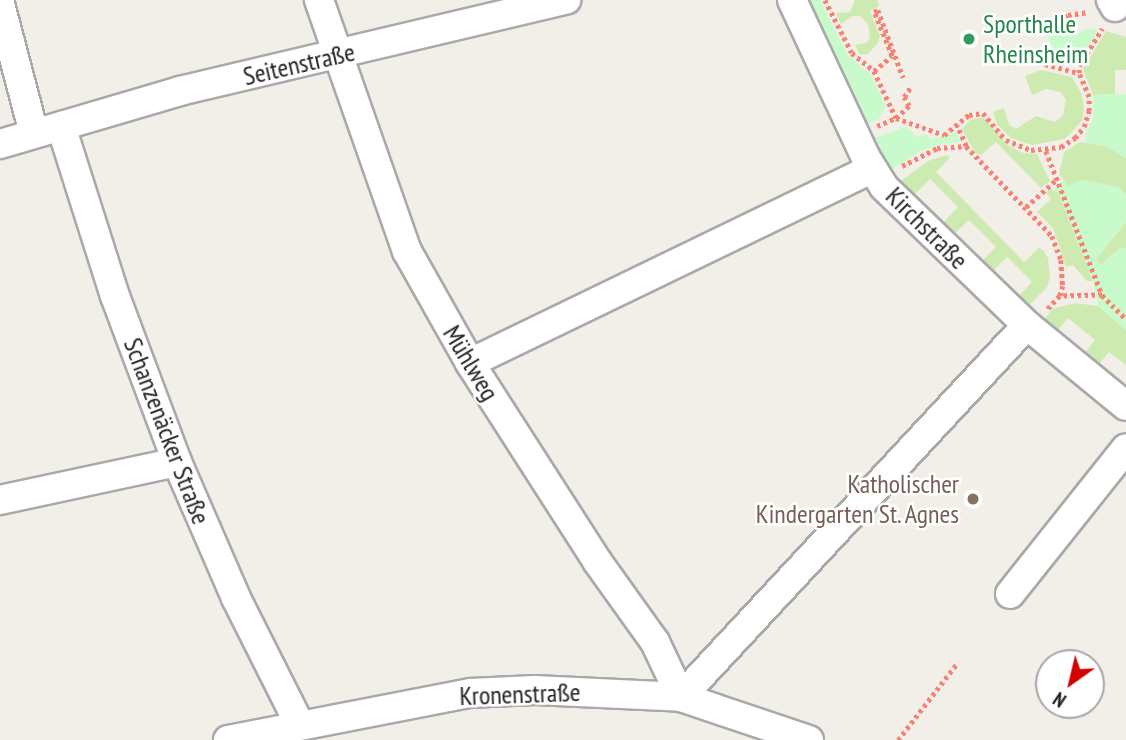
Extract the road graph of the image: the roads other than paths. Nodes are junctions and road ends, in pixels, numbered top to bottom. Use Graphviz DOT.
graph roads {
  1 [pos="319,0"];
  2 [pos="566,0"];
  3 [pos="792,0"];
  4 [pos="0,4"];
  5 [pos="337,55"];
  6 [pos="61,126"];
  7 [pos="34,134"];
  8 [pos="0,145"];
  9 [pos="881,172"];
  10 [pos="1033,322"];
  11 [pos="470,363"];
  12 [pos="1126,406"];
  13 [pos="1126,448"];
  14 [pos="177,462"];
  15 [pos="0,500"];
  16 [pos="1010,594"];
  17 [pos="681,697"];
  18 [pos="300,725"];
  19 [pos="228,740"];
  20 [pos="809,740"];
  1 -- 5 [label="street, Mühlweg"];
  2 -- 5 [label="street, Seitenstraße"];
  3 -- 9 [label="street, Kirchstraße"];
  4 -- 7 [label="street"];
  5 -- 6 [label="street, Seitenstraße"];
  5 -- 11 [label="street, Mühlweg"];
  6 -- 7 [label="street, Seitenstraße"];
  6 -- 14 [label="street, Schanzenäcker Straße"];
  7 -- 8 [label="street, Seitenstraße"];
  9 -- 10 [label="street, Kirchstraße"];
  9 -- 11 [label="street"];
  10 -- 12 [label="street, Kirchstraße"];
  10 -- 17 [label="street"];
  11 -- 17 [label="street, Mühlweg"];
  13 -- 16 [label="street"];
  14 -- 15 [label="street"];
  14 -- 18 [label="street, Schanzenäcker Straße"];
  17 -- 18 [label="street, Kronenstraße"];
  17 -- 20 [label="street, Kronenstraße"];
  18 -- 19 [label="street, Kronenstraße"];
}
